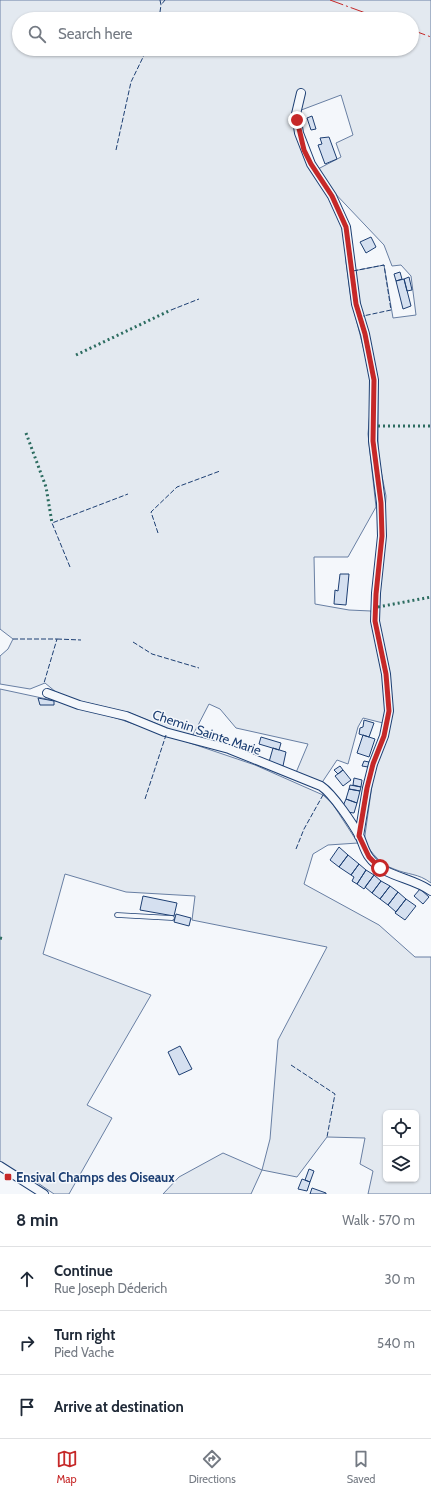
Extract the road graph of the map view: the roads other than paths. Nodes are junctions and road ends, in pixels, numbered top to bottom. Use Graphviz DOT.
graph roads {
  1 [pos="301,93"];
  2 [pos="47,693"];
  3 [pos="359,836"];
  4 [pos="431,890"];
  5 [pos="118,915"];
  6 [pos="172,918"];
  7 [pos="0,1166"];
  8 [pos="44,1194"];
  1 -- 3 [label="street"];
  2 -- 3 [label="street, Chemin Sainte Marie"];
  3 -- 4 [label="street, Chemin Sainte Marie"];
  5 -- 6 [label="lane"];
  7 -- 8 [label="street"];
}
